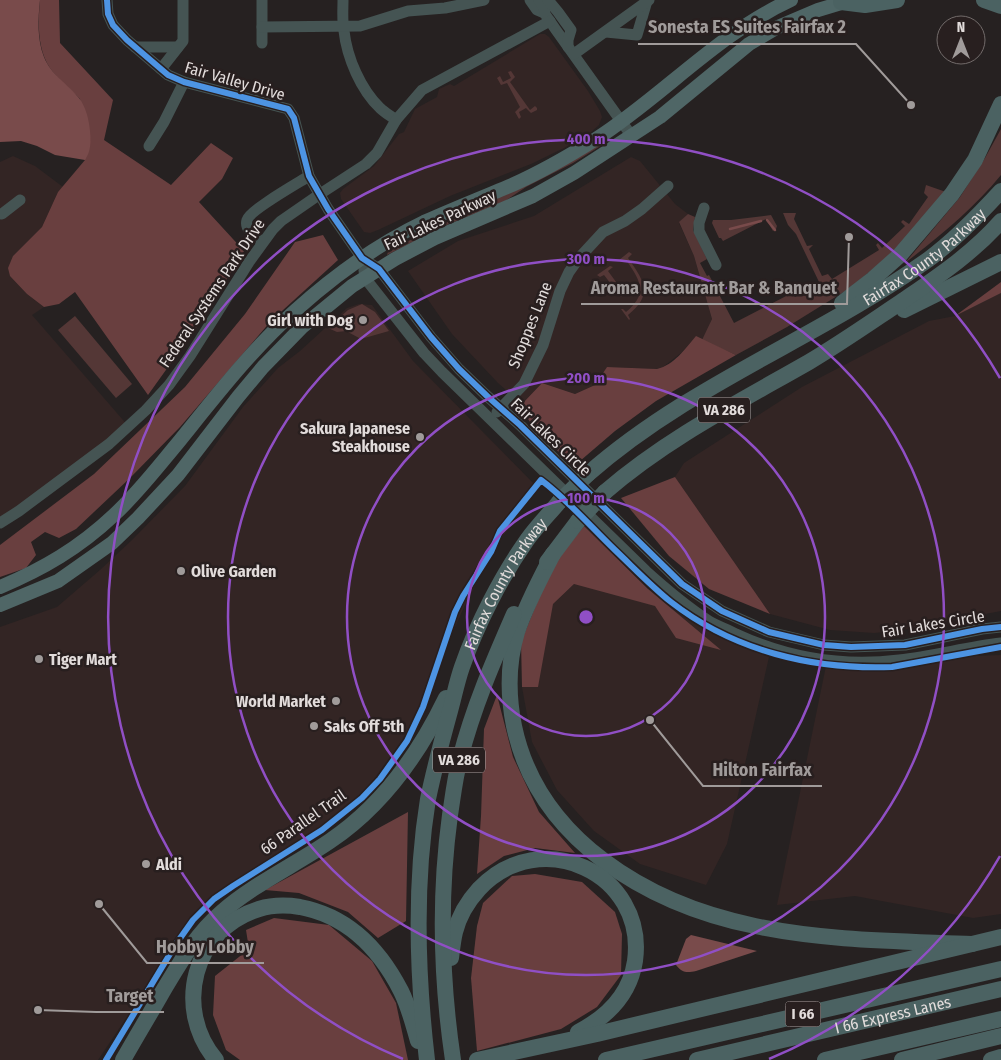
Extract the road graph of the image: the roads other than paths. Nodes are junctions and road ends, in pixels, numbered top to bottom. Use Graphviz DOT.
graph roads {
  1 [pos="108,0"];
  2 [pos="182,0"];
  3 [pos="262,0"];
  4 [pos="343,0"];
  5 [pos="484,0"];
  6 [pos="533,0"];
  7 [pos="791,0"];
  8 [pos="897,0"];
  9 [pos="984,0"];
  10 [pos="648,1"];
  11 [pos="846,1"];
  12 [pos="1001,6"];
  13 [pos="549,10"];
  14 [pos="343,26"];
  15 [pos="262,27"];
  16 [pos="606,32"];
  17 [pos="262,43"];
  18 [pos="135,47"];
  19 [pos="178,47"];
  20 [pos="571,51"];
  21 [pos="161,69"];
  22 [pos="184,82"];
  23 [pos="1001,104"];
  24 [pos="396,120"];
  25 [pos="622,121"];
  26 [pos="631,135"];
  27 [pos="146,150"];
  28 [pos="309,176"];
  29 [pos="668,186"];
  30 [pos="1001,191"];
  31 [pos="320,194"];
  32 [pos="20,200"];
  33 [pos="704,208"];
  34 [pos="2,214"];
  35 [pos="1001,221"];
  36 [pos="262,242"];
  37 [pos="362,258"];
  38 [pos="1001,262"];
  39 [pos="716,265"];
  40 [pos="379,269"];
  41 [pos="365,278"];
  42 [pos="848,337"];
  43 [pos="734,374"];
  44 [pos="501,409"];
  45 [pos="489,420"];
  46 [pos="0,523"];
  47 [pos="554,554"];
  48 [pos="0,587"];
  49 [pos="0,605"];
  50 [pos="1001,627"];
  51 [pos="1001,643"];
  52 [pos="462,667"];
  53 [pos="1001,938"];
  54 [pos="972,944"];
  55 [pos="1001,969"];
  56 [pos="1001,989"];
  57 [pos="1001,1019"];
  58 [pos="449,1028"];
  59 [pos="1001,1036"];
  60 [pos="536,1048"];
  61 [pos="123,1060"];
  62 [pos="216,1060"];
  63 [pos="423,1060"];
  64 [pos="427,1060"];
  65 [pos="453,1060"];
  66 [pos="478,1060"];
  67 [pos="606,1060"];
  68 [pos="697,1060"];
  69 [pos="825,1060"];
  70 [pos="902,1060"];
  1 -- 18 [label="street, Fair Valley Drive"];
  2 -- 19 [label="street, Fair Valley Drive"];
  3 -- 15 [label="street"];
  4 -- 14 [label="street"];
  5 -- 14 [label="street"];
  6 -- 13 [label="street"];
  7 -- 25 [label="main road, Fair Lakes Parkway"];
  8 -- 11 [label="highway"];
  9 -- 12 [label="highway"];
  10 -- 16 [label="street"];
  10 -- 16 [label="street"];
  11 -- 26 [label="main road, Fair Lakes Parkway"];
  13 -- 20 [label="street"];
  13 -- 24 [label="street, Federal Systems Park Drive"];
  14 -- 15 [label="street"];
  14 -- 24 [label="street"];
  15 -- 17 [label="street"];
  16 -- 20 [label="street"];
  18 -- 19 [label="street, Fair Valley Drive"];
  18 -- 21 [label="street, Fair Valley Drive"];
  19 -- 21 [label="street, Fair Valley Drive"];
  20 -- 25 [label="street"];
  21 -- 22 [label="street, Fair Valley Drive"];
  22 -- 27 [label="street"];
  22 -- 28 [label="street, Fair Valley Drive"];
  23 -- 43 [label="highway"];
  24 -- 31 [label="street, Federal Systems Park Drive"];
  25 -- 26 [label="street"];
  25 -- 37 [label="main road, Fair Lakes Parkway"];
  26 -- 40 [label="main road, Fair Lakes Parkway"];
  28 -- 31 [label="street, Fair Valley Drive"];
  28 -- 36 [label="street"];
  29 -- 44 [label="street, Shoppes Lane"];
  30 -- 43 [label="highway, Fairfax County Parkway / VA 286"];
  31 -- 36 [label="street, Federal Systems Park Drive"];
  31 -- 37 [label="street, Fair Valley Drive"];
  32 -- 34 [label="street"];
  33 -- 39 [label="street"];
  35 -- 42 [label="highway, Fairfax County Parkway / VA 286"];
  36 -- 46 [label="street, Federal Systems Park Drive"];
  37 -- 40 [label="street, Fair Lakes Circle"];
  37 -- 41 [label="street, Fair Lakes Circle"];
  37 -- 48 [label="main road, Fair Lakes Parkway"];
  38 -- 42 [label="highway"];
  40 -- 41 [label="main road, Fair Lakes Parkway"];
  40 -- 44 [label="street, Fair Lakes Circle"];
  41 -- 45 [label="street, Fair Lakes Circle"];
  41 -- 49 [label="main road, Fair Lakes Parkway"];
  42 -- 47 [label="highway, Fairfax County Parkway / VA 286, bridge"];
  43 -- 52 [label="highway, Fairfax County Parkway / VA 286, bridge"];
  44 -- 45 [label="street, Shoppes Lane"];
  44 -- 50 [label="street, Fair Lakes Circle"];
  45 -- 51 [label="street, Fair Lakes Circle"];
  47 -- 54 [label="highway"];
  47 -- 58 [label="highway, Fairfax County Parkway / VA 286"];
  52 -- 61 [label="highway"];
  52 -- 64 [label="highway, Fairfax County Parkway / VA 286"];
  53 -- 54 [label="highway"];
  54 -- 60 [label="highway"];
  55 -- 67 [label="highway, I 66"];
  56 -- 68 [label="highway, I 66 Express Lanes"];
  57 -- 69 [label="highway, I 66 Express Lanes"];
  58 -- 60 [label="highway"];
  58 -- 65 [label="highway, Fairfax County Parkway / VA 286"];
  59 -- 70 [label="highway"];
  60 -- 66 [label="highway"];
  62 -- 63 [label="highway"];
}
